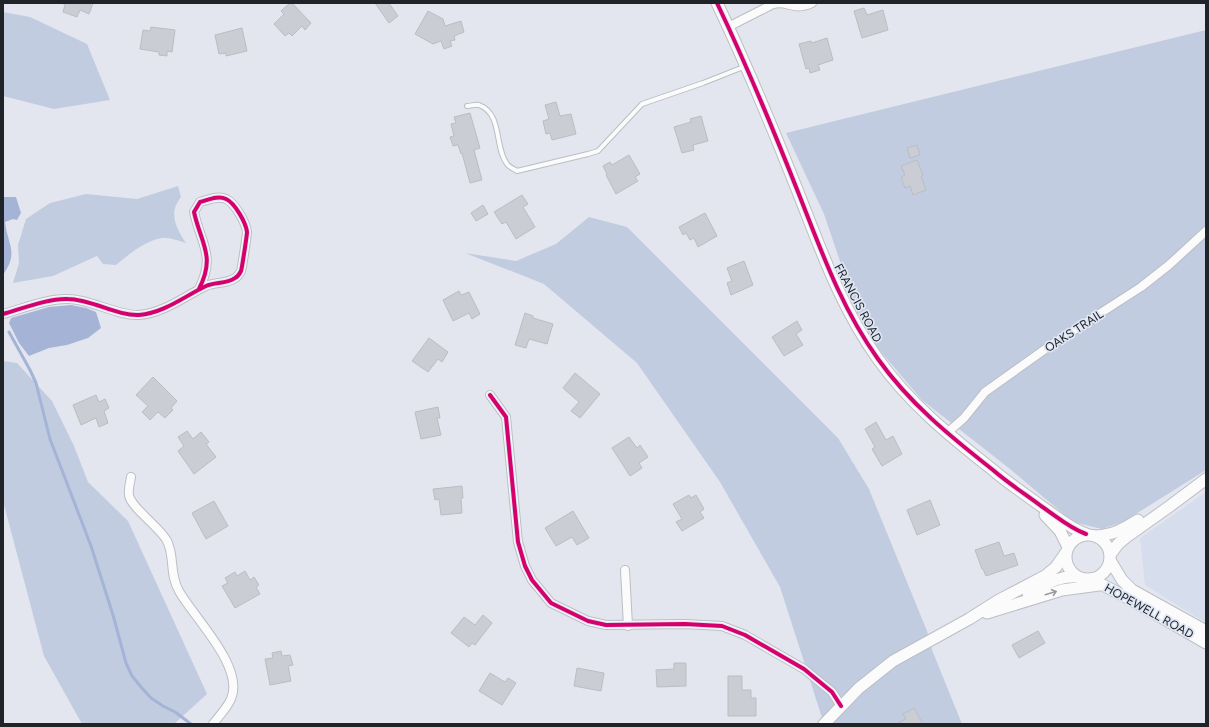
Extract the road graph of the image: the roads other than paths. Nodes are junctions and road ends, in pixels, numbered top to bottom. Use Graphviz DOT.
graph roads {
  1 [pos="717,3"];
  2 [pos="812,3"];
  3 [pos="774,4"];
  4 [pos="728,27"];
  5 [pos="746,66"];
  6 [pos="467,106"];
  7 [pos="1205,230"];
  8 [pos="199,289"];
  9 [pos="6,313"];
  10 [pos="490,396"];
  11 [pos="947,433"];
  12 [pos="131,477"];
  13 [pos="1202,481"];
  14 [pos="1010,484"];
  15 [pos="1091,535"];
  16 [pos="1066,550"];
  17 [pos="1110,558"];
  18 [pos="624,570"];
  19 [pos="1078,577"];
  20 [pos="1091,580"];
  21 [pos="1102,585"];
  22 [pos="988,613"];
  23 [pos="970,619"];
  24 [pos="628,626"];
  25 [pos="1206,631"];
  26 [pos="1206,643"];
  27 [pos="841,706"];
  28 [pos="213,724"];
  29 [pos="824,724"];
  1 -- 4 [label="street, FRANCIS ROAD"];
  2 -- 3 [label="street"];
  3 -- 4 [label="street"];
  4 -- 5 [label="street, FRANCIS ROAD"];
  5 -- 6 [label="lane"];
  5 -- 11 [label="street, FRANCIS ROAD"];
  7 -- 11 [label="street, OAKS TRAIL"];
  8 -- 8 [label="street"];
  8 -- 9 [label="street"];
  10 -- 24 [label="street"];
  11 -- 14 [label="street, FRANCIS ROAD"];
  12 -- 28 [label="street"];
  13 -- 15 [label="street"];
  13 -- 17 [label="street"];
  14 -- 15 [label="street, FRANCIS ROAD"];
  14 -- 16 [label="street, FRANCIS ROAD"];
  15 -- 16 [label="street"];
  15 -- 17 [label="street"];
  16 -- 19 [label="street"];
  16 -- 23 [label="street"];
  17 -- 20 [label="street"];
  17 -- 25 [label="street, HOPEWELL ROAD"];
  18 -- 24 [label="street"];
  19 -- 20 [label="street"];
  19 -- 22 [label="street"];
  20 -- 21 [label="street, HOPEWELL ROAD"];
  22 -- 21 [label="street, one-way"];
  21 -- 26 [label="street, HOPEWELL ROAD"];
  22 -- 23 [label="street"];
  23 -- 27 [label="street"];
  24 -- 27 [label="street"];
  27 -- 29 [label="street"];
}
